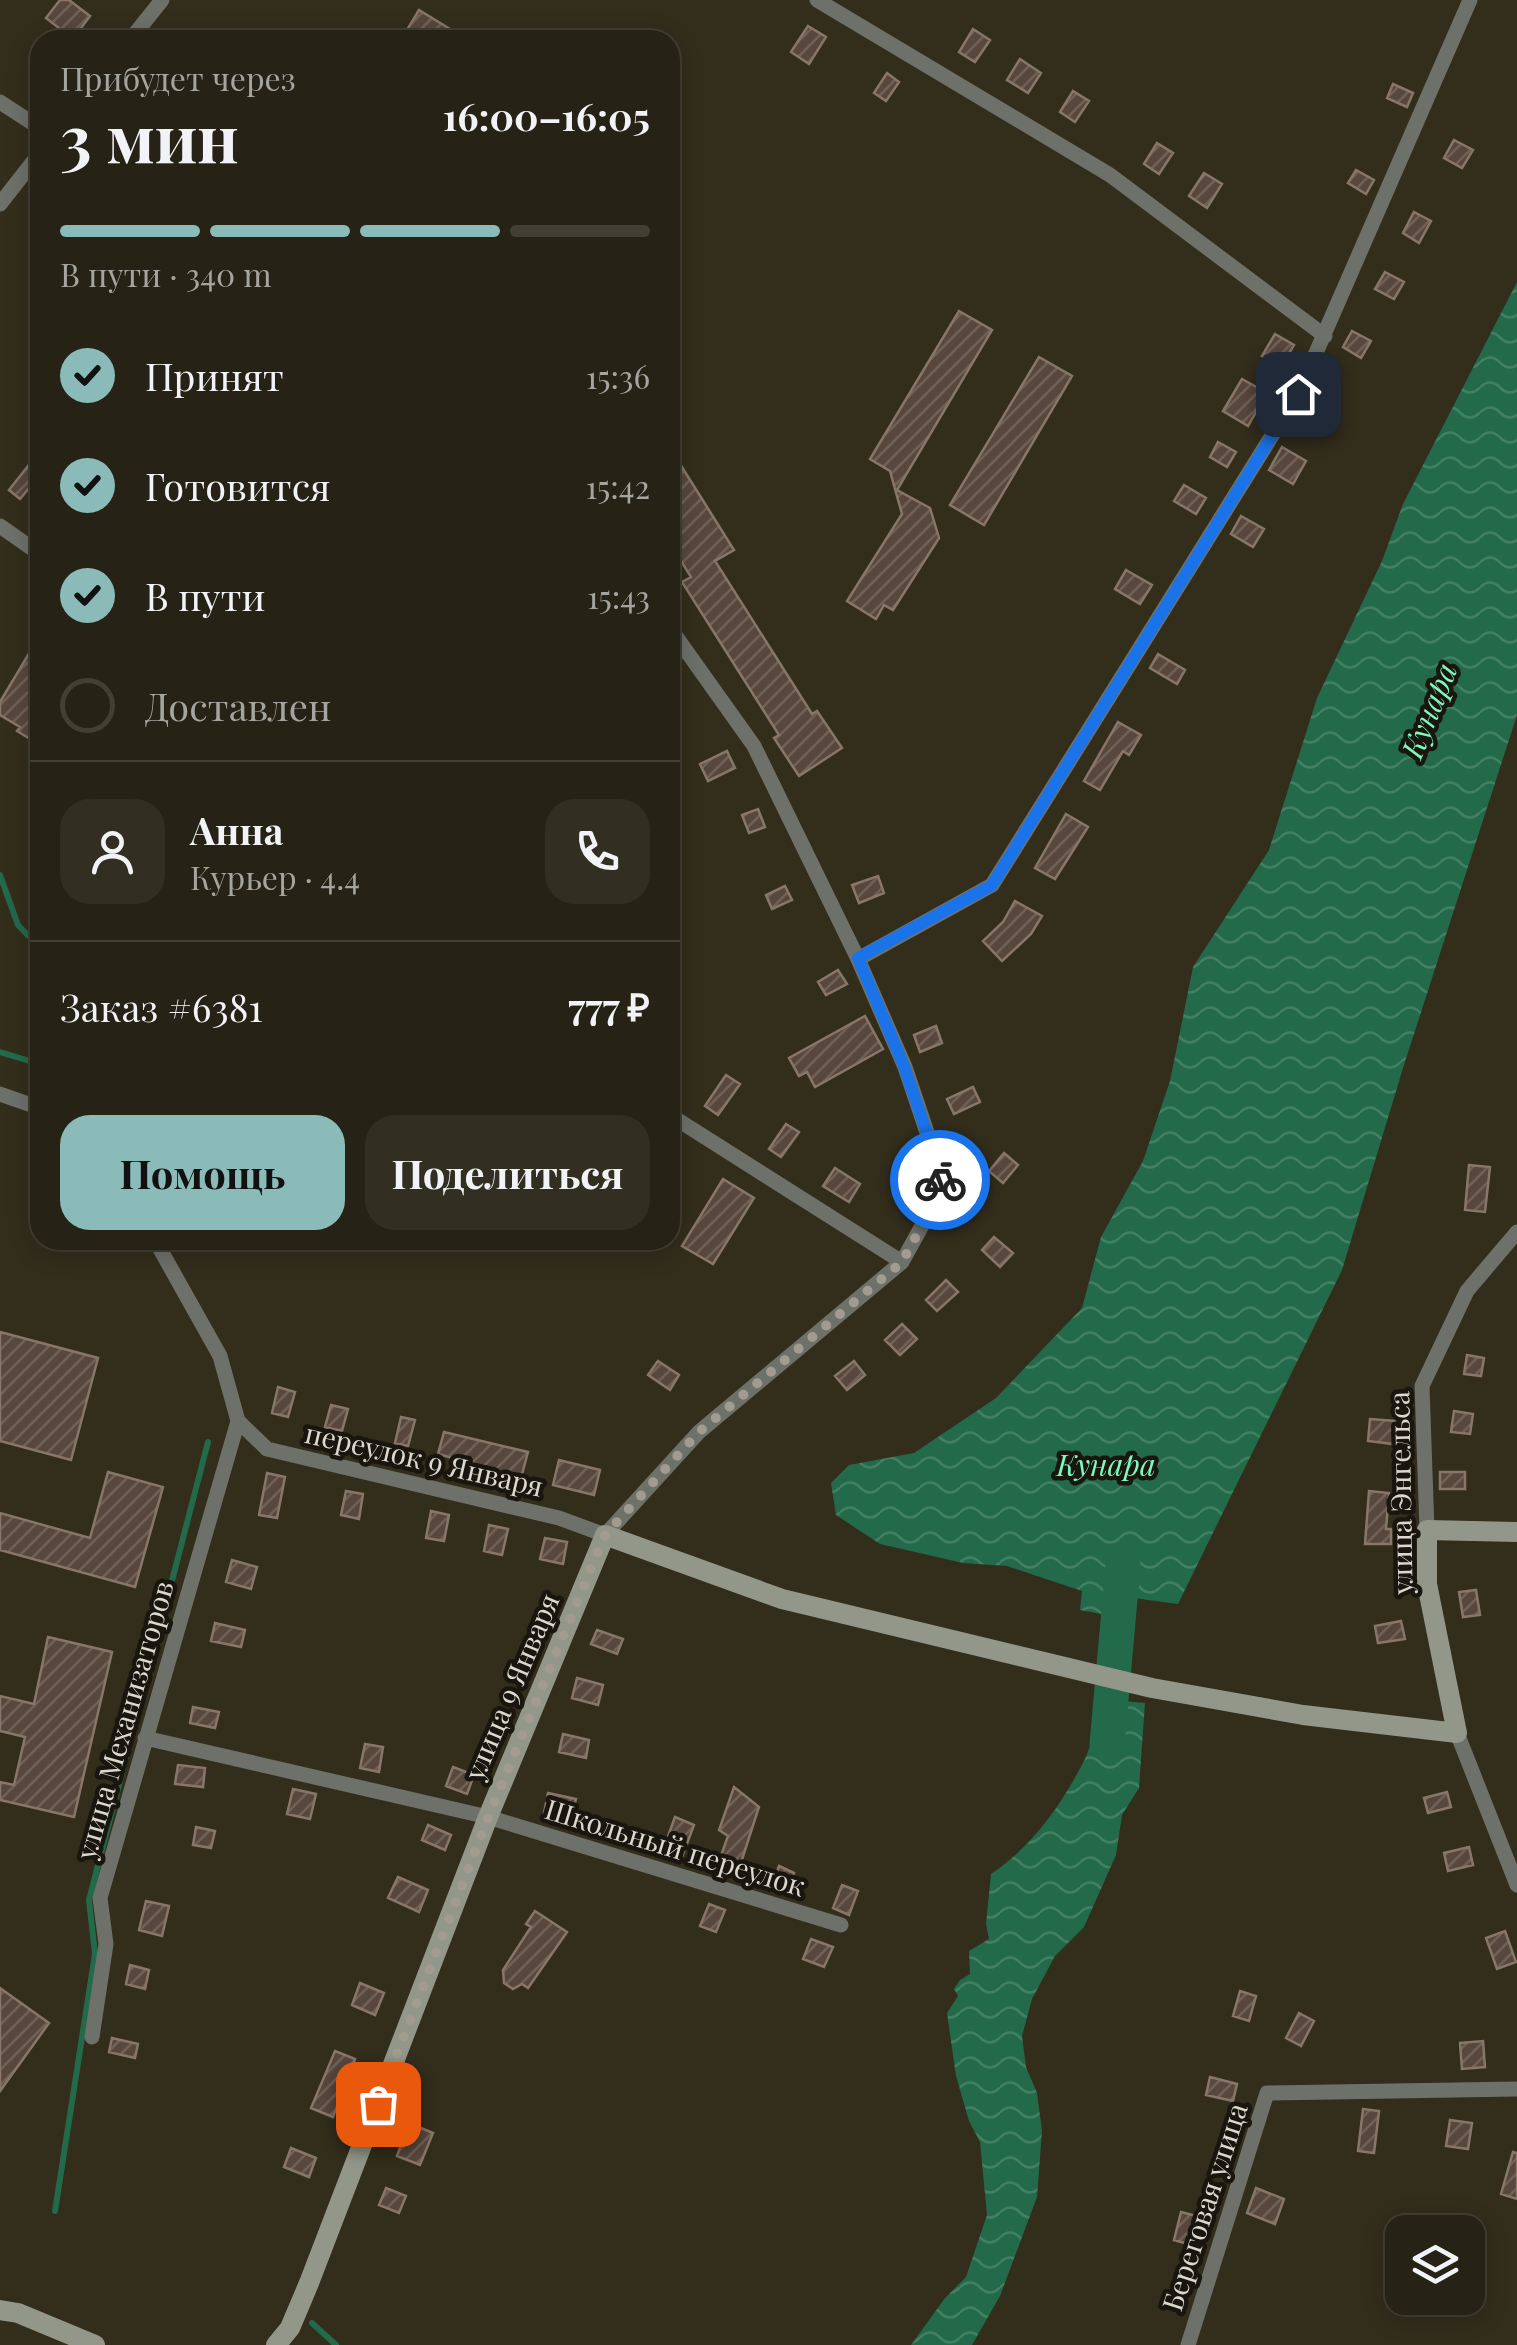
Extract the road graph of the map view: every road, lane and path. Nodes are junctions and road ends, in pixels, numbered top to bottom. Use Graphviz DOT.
graph roads {
  1 [pos="162,0"];
  2 [pos="817,0"];
  3 [pos="1470,0"];
  4 [pos="138,30"];
  5 [pos="0,102"];
  6 [pos="30,122"];
  7 [pos="30,166"];
  8 [pos="0,204"];
  9 [pos="1325,336"];
  10 [pos="0,526"];
  11 [pos="30,547"];
  12 [pos="680,642"];
  13 [pos="858,958"];
  14 [pos="0,1094"];
  15 [pos="30,1104"];
  16 [pos="680,1120"];
  17 [pos="1517,1232"];
  18 [pos="161,1250"];
  19 [pos="902,1262"];
  20 [pos="238,1422"];
  21 [pos="1427,1530"];
  22 [pos="1517,1532"];
  23 [pos="605,1535"];
  24 [pos="1456,1733"];
  25 [pos="144,1738"];
  26 [pos="488,1818"];
  27 [pos="1517,1886"];
  28 [pos="840,1925"];
  29 [pos="92,2037"];
  30 [pos="1517,2089"];
  31 [pos="0,2310"];
  32 [pos="95,2345"];
  33 [pos="276,2345"];
  34 [pos="1188,2345"];
  1 -- 4 [label="street"];
  2 -- 9 [label="street"];
  3 -- 9 [label="street"];
  5 -- 6 [label="street"];
  7 -- 8 [label="street"];
  9 -- 13 [label="street"];
  10 -- 11 [label="street"];
  12 -- 13 [label="street"];
  13 -- 19 [label="street"];
  14 -- 15 [label="street"];
  16 -- 19 [label="street"];
  17 -- 21 [label="street, улица Энгельса"];
  18 -- 20 [label="street"];
  19 -- 23 [label="street, улица 9 Января"];
  20 -- 23 [label="street, переулок 9 Января"];
  20 -- 25 [label="street, улица Механизаторов"];
  21 -- 22 [label="street"];
  21 -- 24 [label="street, улица Энгельса"];
  23 -- 24 [label="street"];
  23 -- 26 [label="street, улица 9 Января"];
  24 -- 27 [label="street, улица Энгельса"];
  25 -- 26 [label="street, Школьный переулок"];
  25 -- 29 [label="street, улица Механизаторов"];
  26 -- 28 [label="street, Школьный переулок"];
  26 -- 33 [label="street, улица 9 Января"];
  30 -- 34 [label="street, Береговая улица"];
  31 -- 32 [label="street"];
}
